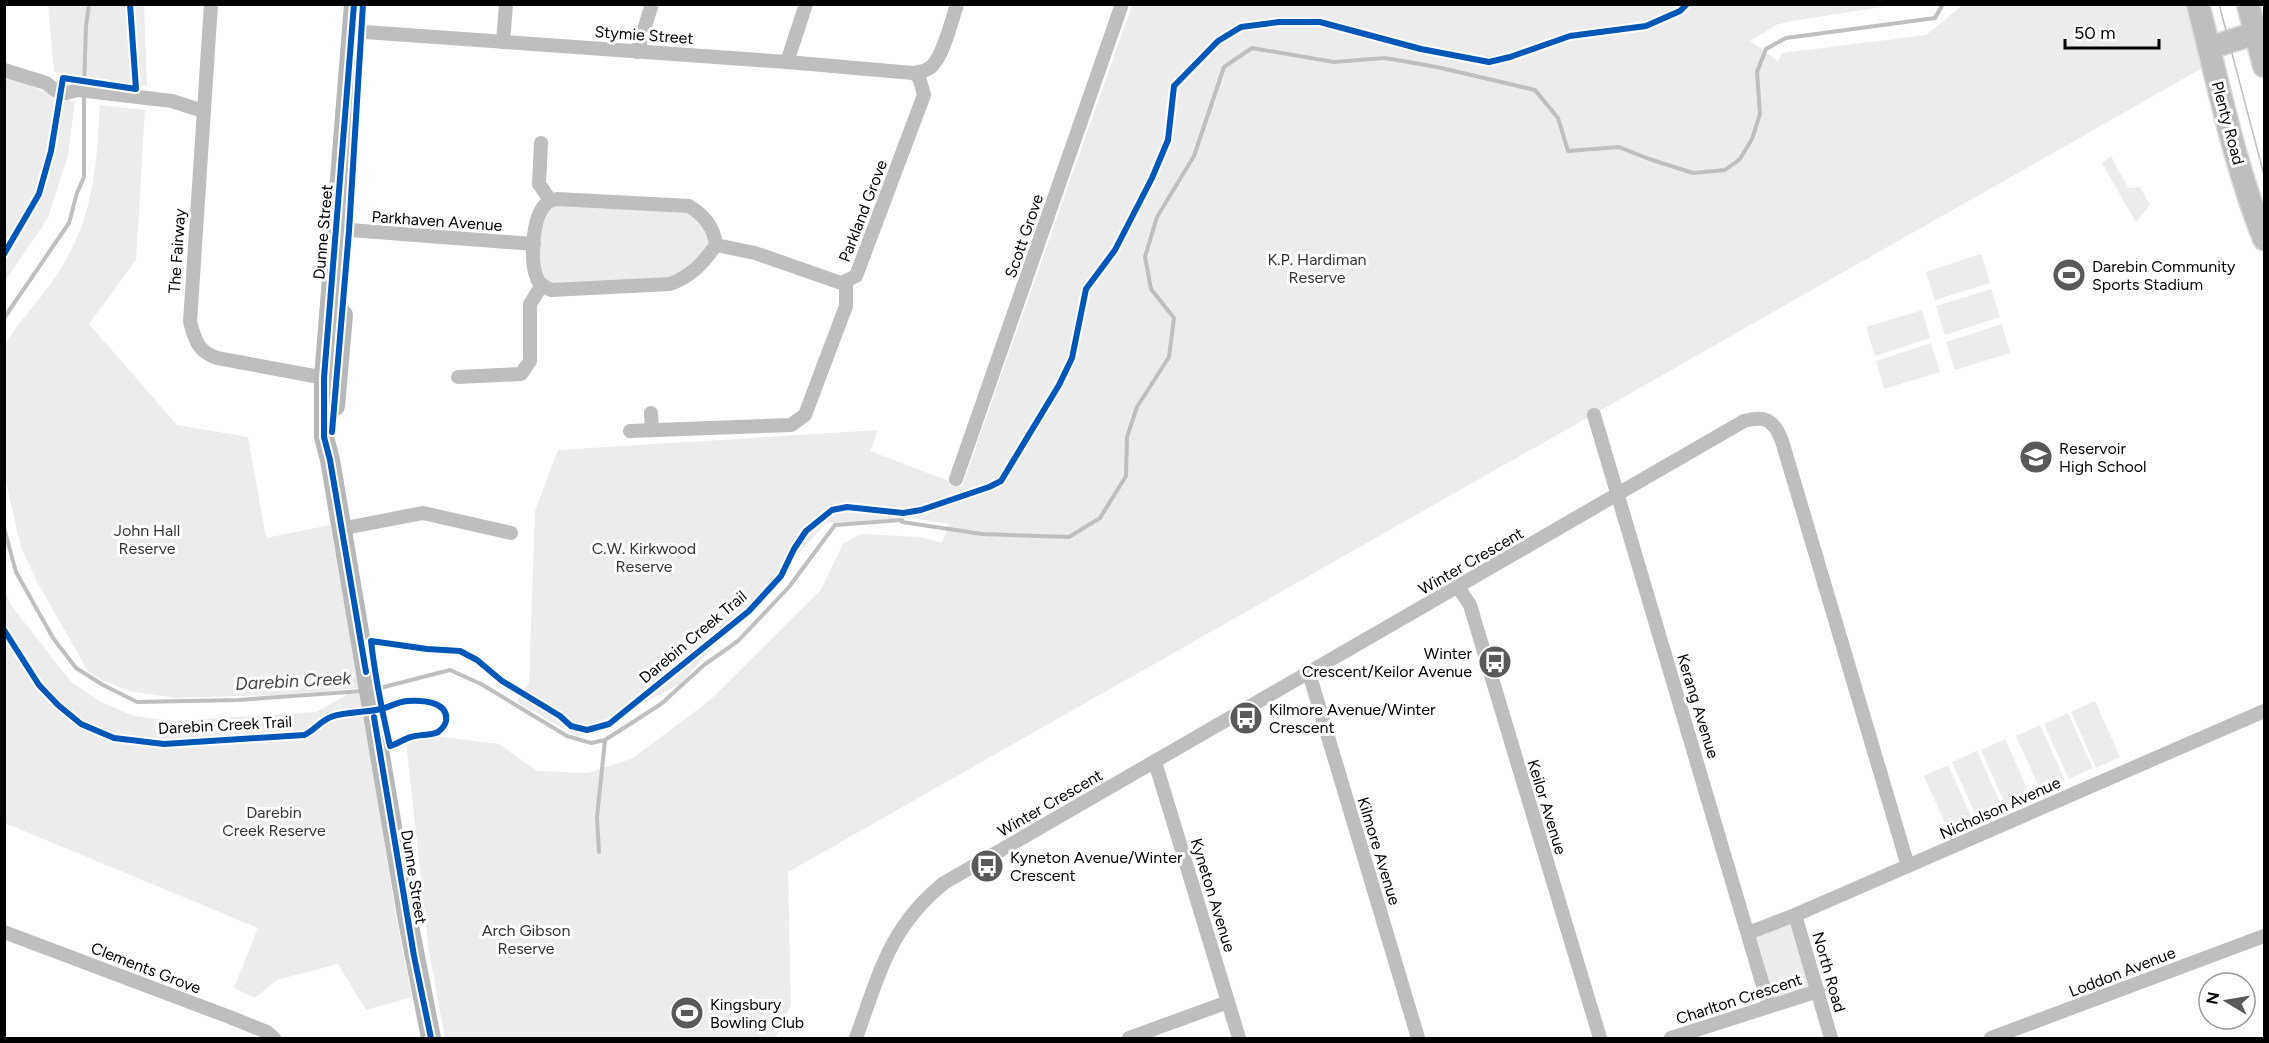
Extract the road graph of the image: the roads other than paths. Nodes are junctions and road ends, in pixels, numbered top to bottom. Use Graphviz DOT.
graph roads {
  1 [pos="211,4"];
  2 [pos="354,4"];
  3 [pos="363,4"];
  4 [pos="507,4"];
  5 [pos="652,4"];
  6 [pos="806,4"];
  7 [pos="957,4"];
  8 [pos="1122,4"];
  9 [pos="2198,4"];
  10 [pos="2248,4"];
  11 [pos="356,31"];
  12 [pos="2256,33"];
  13 [pos="503,42"];
  14 [pos="2209,48"];
  15 [pos="637,52"];
  16 [pos="787,62"];
  17 [pos="2265,66"];
  18 [pos="4,70"];
  19 [pos="913,73"];
  20 [pos="204,91"];
  21 [pos="172,101"];
  22 [pos="203,111"];
  23 [pos="541,143"];
  24 [pos="550,200"];
  25 [pos="343,230"];
  26 [pos="2265,239"];
  27 [pos="534,244"];
  28 [pos="716,245"];
  29 [pos="846,282"];
  30 [pos="542,285"];
  31 [pos="339,361"];
  32 [pos="324,374"];
  33 [pos="459,377"];
  34 [pos="651,413"];
  35 [pos="1594,415"];
  36 [pos="652,430"];
  37 [pos="630,431"];
  38 [pos="330,460"];
  39 [pos="956,478"];
  40 [pos="1618,494"];
  41 [pos="340,529"];
  42 [pos="511,533"];
  43 [pos="1458,587"];
  44 [pos="1309,673"];
  45 [pos="2265,711"];
  46 [pos="1155,762"];
  47 [pos="1908,866"];
  48 [pos="1795,915"];
  49 [pos="4,932"];
  50 [pos="1748,933"];
  51 [pos="2265,936"];
  52 [pos="1818,991"];
  53 [pos="1228,1002"];
  54 [pos="1769,1006"];
  55 [pos="274,1038"];
  56 [pos="431,1038"];
  57 [pos="856,1038"];
  58 [pos="1129,1038"];
  59 [pos="1239,1038"];
  60 [pos="1418,1038"];
  61 [pos="1599,1038"];
  62 [pos="1671,1038"];
  63 [pos="1831,1038"];
  64 [pos="1991,1038"];
  1 -- 20 [label="street, The Fairway"];
  2 -- 11 [label="main road, Dunne Street"];
  3 -- 11 [label="main road, Dunne Street"];
  4 -- 13 [label="street"];
  5 -- 15 [label="street"];
  6 -- 16 [label="street"];
  7 -- 19 [label="street, Stymie Street"];
  8 -- 39 [label="street, Scott Grove"];
  9 -- 14 [label="highway, Plenty Road"];
  10 -- 12 [label="highway"];
  11 -- 13 [label="street, Stymie Street"];
  11 -- 25 [label="main road, Dunne Street"];
  12 -- 14 [label="highway"];
  12 -- 17 [label="highway"];
  13 -- 15 [label="street, Stymie Street"];
  14 -- 26 [label="highway, Plenty Road"];
  15 -- 16 [label="street, Stymie Street"];
  16 -- 19 [label="street, Stymie Street"];
  18 -- 21 [label="street"];
  19 -- 29 [label="street, Parkland Grove"];
  20 -- 21 [label="street"];
  20 -- 22 [label="street, The Fairway"];
  21 -- 22 [label="street"];
  22 -- 32 [label="street, The Fairway"];
  23 -- 24 [label="street"];
  24 -- 27 [label="street"];
  24 -- 28 [label="street"];
  25 -- 27 [label="street, Parkhaven Avenue"];
  25 -- 31 [label="main road, Dunne Street"];
  25 -- 32 [label="main road, Dunne Street"];
  27 -- 30 [label="street"];
  28 -- 29 [label="street"];
  28 -- 30 [label="street"];
  29 -- 36 [label="street, Parkland Grove"];
  30 -- 33 [label="street"];
  31 -- 32 [label="street"];
  31 -- 38 [label="main road, Dunne Street"];
  32 -- 38 [label="main road, Dunne Street"];
  34 -- 36 [label="street"];
  35 -- 40 [label="street, Kerang Avenue"];
  36 -- 37 [label="street, Parkland Grove"];
  38 -- 41 [label="main road, Dunne Street"];
  40 -- 43 [label="street, Winter Crescent"];
  40 -- 47 [label="street, Winter Crescent"];
  40 -- 50 [label="street, Kerang Avenue"];
  41 -- 42 [label="street"];
  41 -- 56 [label="main road, Dunne Street"];
  43 -- 44 [label="street, Winter Crescent"];
  43 -- 61 [label="street, Keilor Avenue"];
  44 -- 46 [label="street, Winter Crescent"];
  44 -- 60 [label="street, Kilmore Avenue"];
  45 -- 47 [label="street, Nicholson Avenue"];
  46 -- 53 [label="street, Kyneton Avenue"];
  46 -- 57 [label="street, Winter Crescent"];
  47 -- 48 [label="street, Nicholson Avenue"];
  48 -- 50 [label="street, Nicholson Avenue"];
  48 -- 52 [label="street, North Road"];
  49 -- 55 [label="street, Clements Grove"];
  50 -- 54 [label="street, Kerang Avenue"];
  51 -- 64 [label="street, Loddon Avenue"];
  52 -- 54 [label="street, Charlton Crescent"];
  52 -- 63 [label="street, North Road"];
  53 -- 58 [label="street"];
  53 -- 59 [label="street, Kyneton Avenue"];
  54 -- 62 [label="street, Charlton Crescent"];
}
